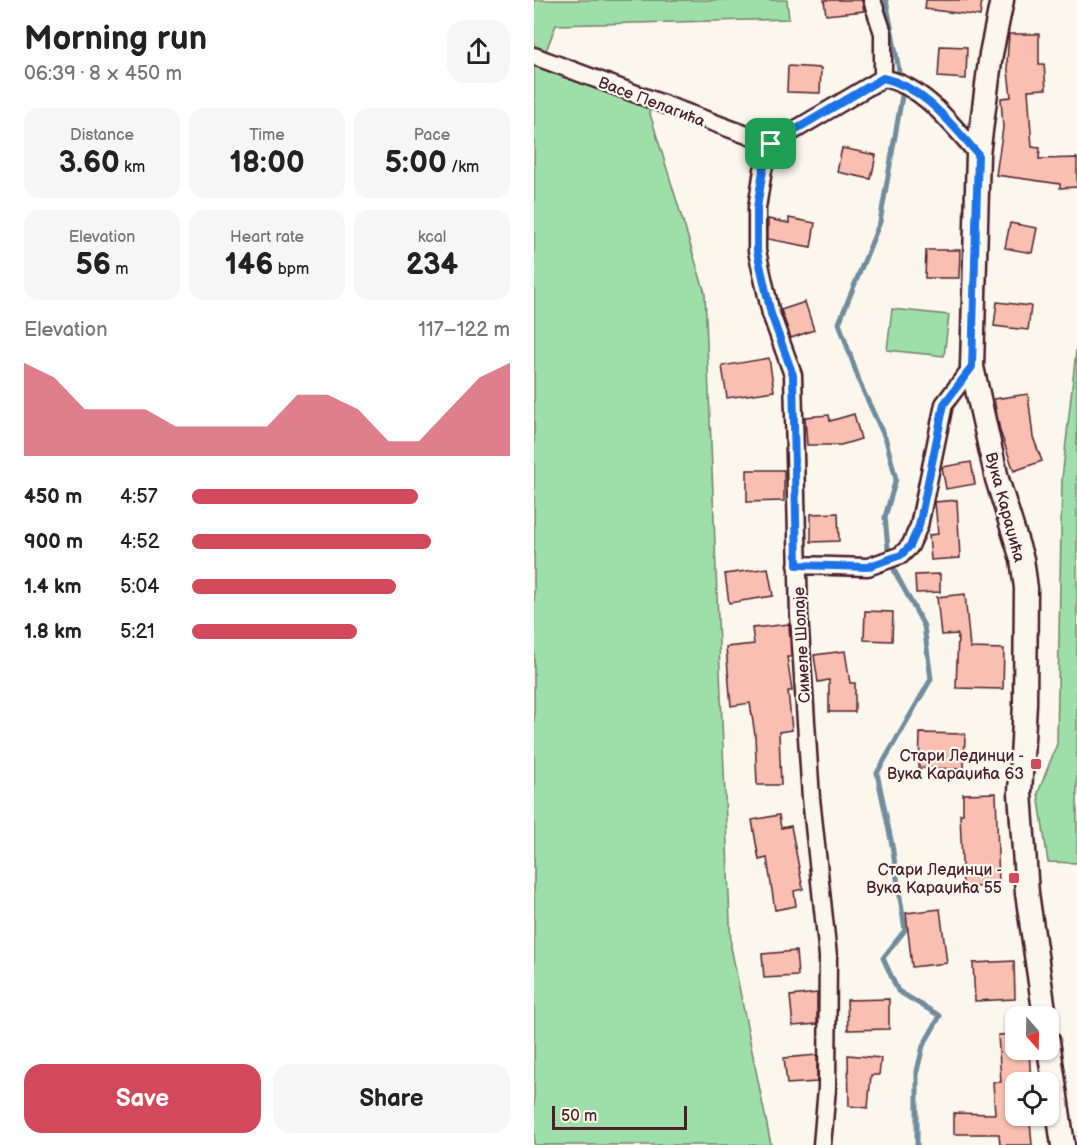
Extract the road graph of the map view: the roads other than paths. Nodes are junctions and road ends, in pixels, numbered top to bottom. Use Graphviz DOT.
graph roads {
  1 [pos="872,0"];
  2 [pos="1002,0"];
  3 [pos="534,56"];
  4 [pos="883,78"];
  5 [pos="771,144"];
  6 [pos="978,154"];
  7 [pos="972,367"];
  8 [pos="797,565"];
  9 [pos="1043,1006"];
  10 [pos="1051,1060"];
  11 [pos="822,1145"];
  12 [pos="1063,1145"];
  1 -- 4 [label="street"];
  2 -- 6 [label="street, Вука Караџића"];
  3 -- 5 [label="street, Васе Пелагића"];
  4 -- 5 [label="street"];
  4 -- 6 [label="street"];
  5 -- 8 [label="street, Симеле Шолаје"];
  6 -- 7 [label="street, Вука Караџића"];
  7 -- 8 [label="street"];
  7 -- 9 [label="street, Вука Караџића"];
  8 -- 11 [label="street, Симеле Шолаје"];
  10 -- 12 [label="street"];
}
